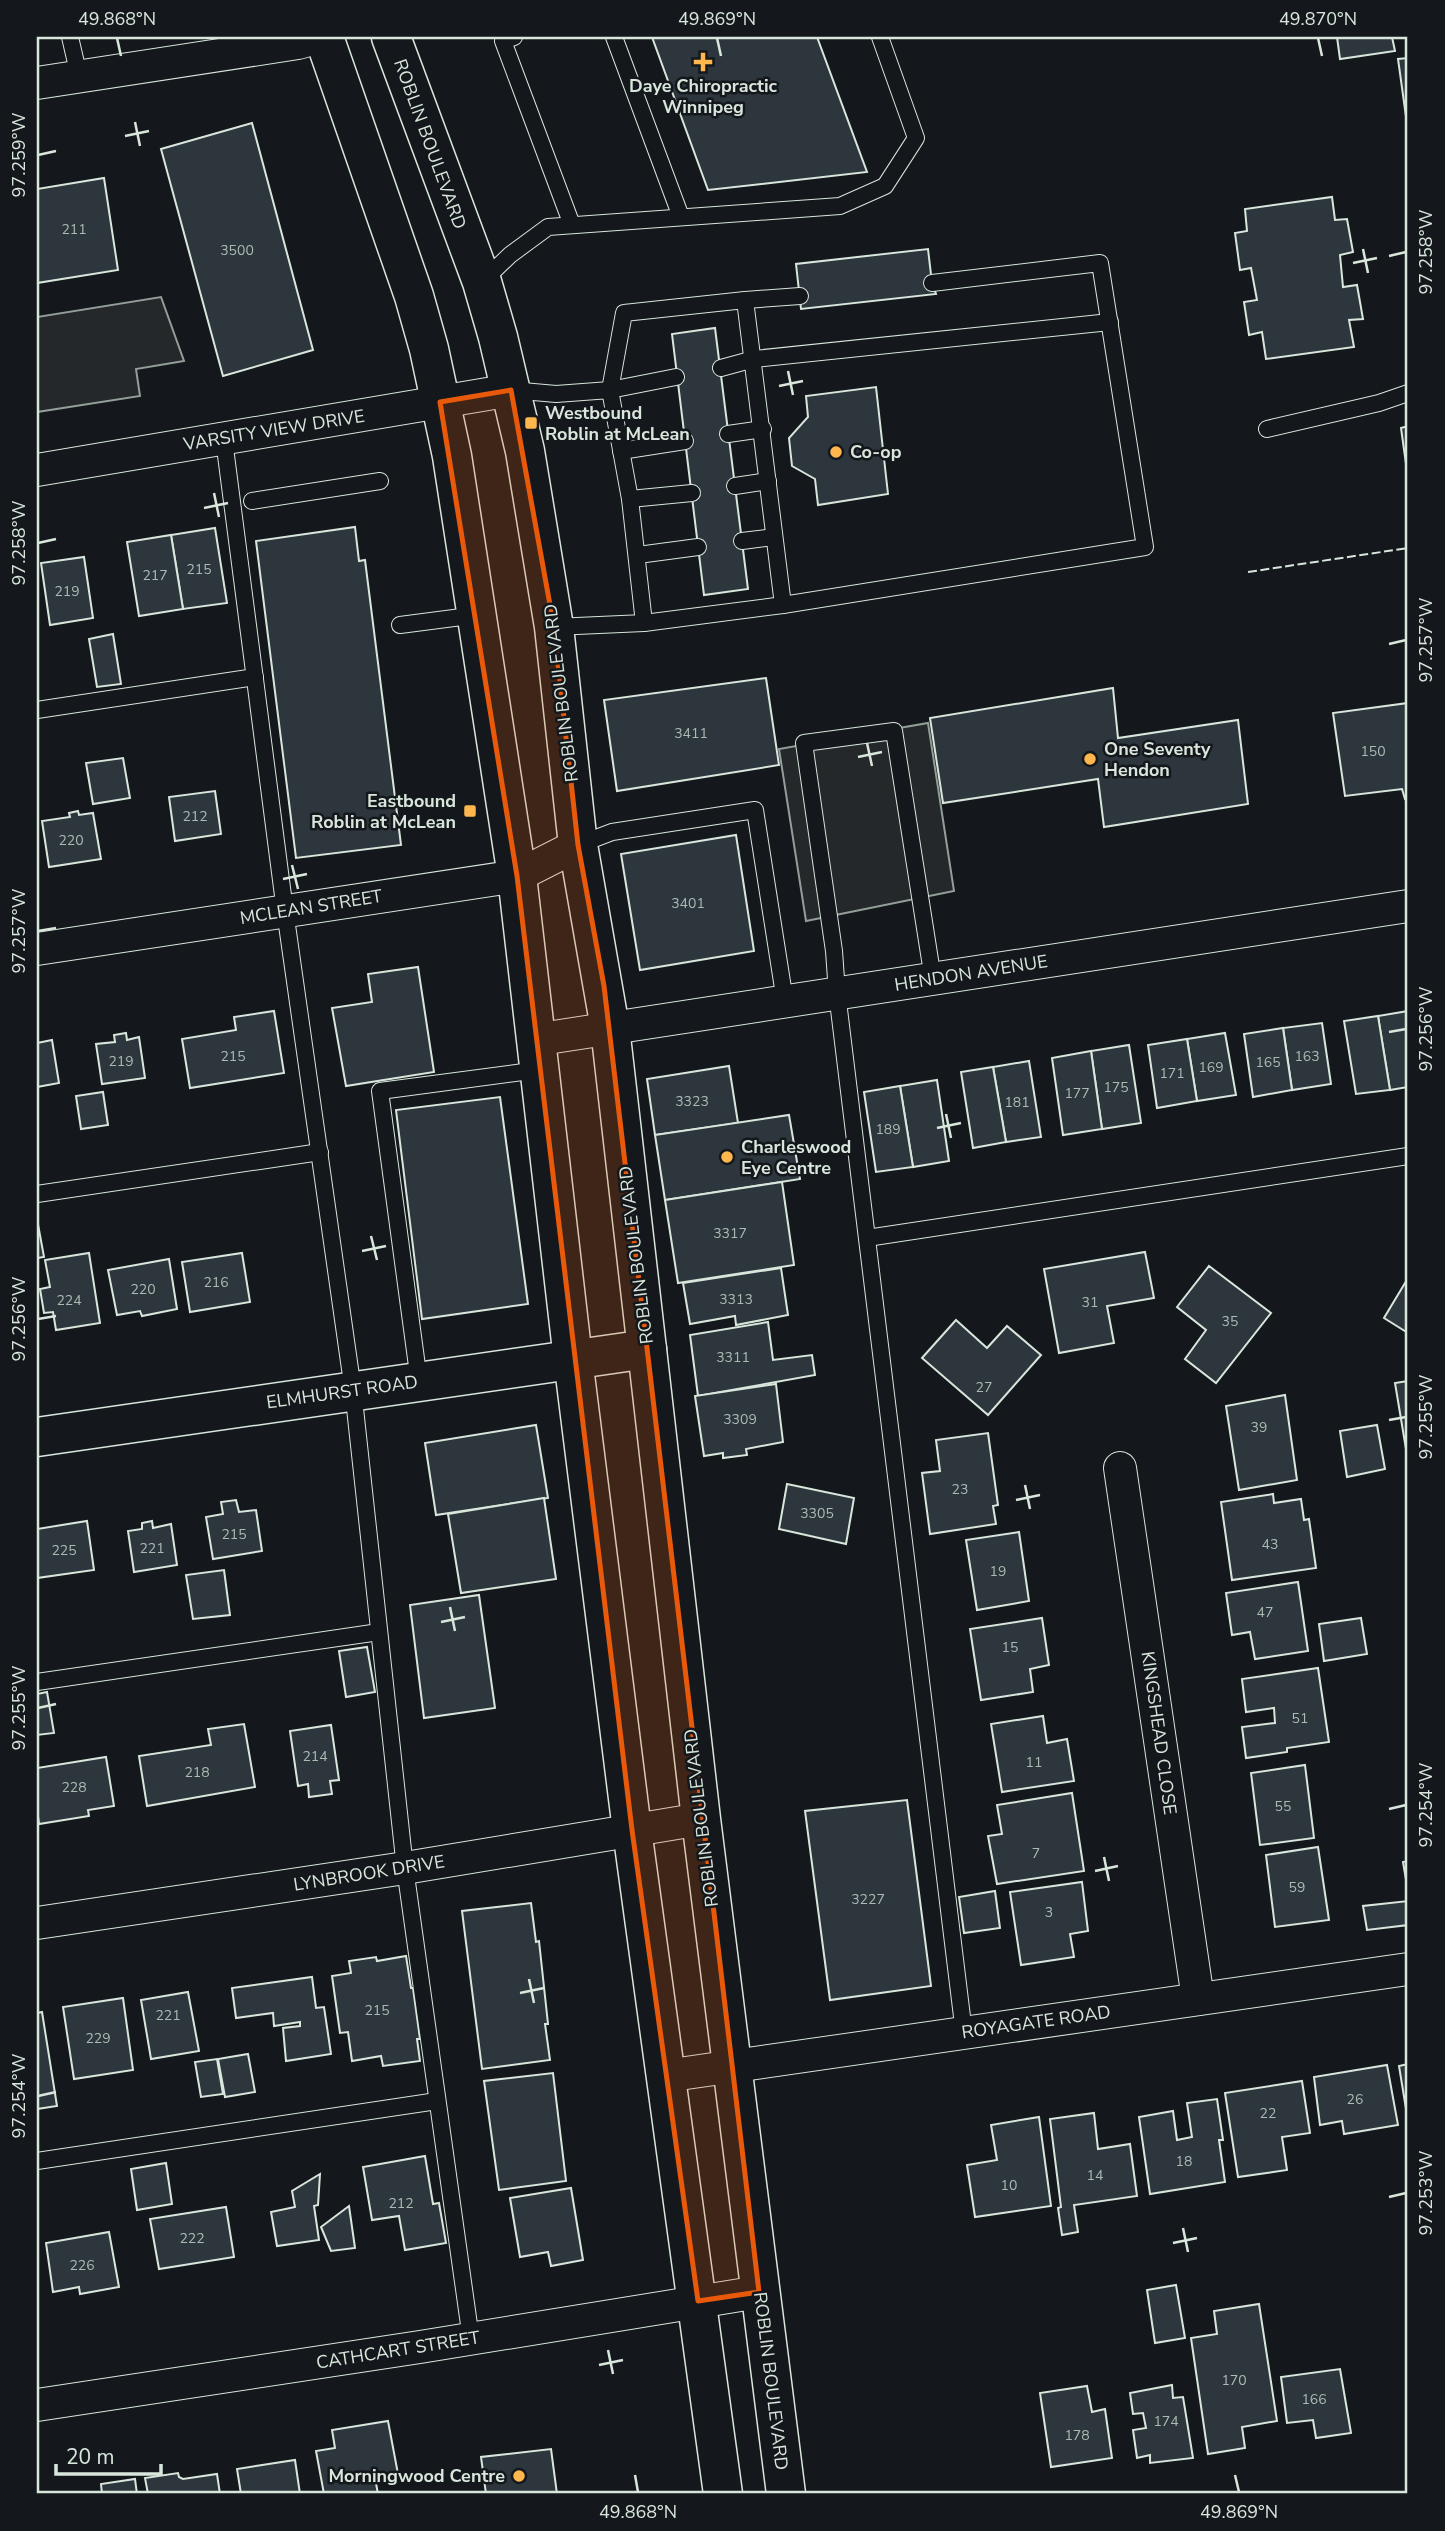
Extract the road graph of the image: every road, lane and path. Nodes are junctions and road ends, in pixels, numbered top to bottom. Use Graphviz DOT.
graph roads {
  1 [pos="70,37"];
  2 [pos="322,37"];
  3 [pos="391,37"];
  4 [pos="614,37"];
  5 [pos="880,37"];
  6 [pos="506,38"];
  7 [pos="79,76"];
  8 [pos="37,83"];
  9 [pos="681,217"];
  10 [pos="572,225"];
  11 [pos="482,282"];
  12 [pos="932,283"];
  13 [pos="800,296"];
  14 [pos="745,300"];
  15 [pos="1110,322"];
  16 [pos="754,359"];
  17 [pos="721,368"];
  18 [pos="676,377"];
  19 [pos="511,390"];
  20 [pos="610,390"];
  21 [pos="1408,393"];
  22 [pos="440,402"];
  23 [pos="763,429"];
  24 [pos="1267,429"];
  25 [pos="728,434"];
  26 [pos="224,440"];
  27 [pos="685,441"];
  28 [pos="621,451"];
  29 [pos="37,471"];
  30 [pos="380,481"];
  31 [pos="768,481"];
  32 [pos="735,486"];
  33 [pos="692,493"];
  34 [pos="631,499"];
  35 [pos="252,502"];
  36 [pos="774,537"];
  37 [pos="742,541"];
  38 [pos="698,547"];
  39 [pos="638,555"];
  40 [pos="783,604"];
  41 [pos="477,615"];
  42 [pos="644,623"];
  43 [pos="400,625"];
  44 [pos="554,627"];
  45 [pos="255,677"];
  46 [pos="37,710"];
  47 [pos="579,845"];
  48 [pos="517,876"];
  49 [pos="1408,906"];
  50 [pos="285,911"];
  51 [pos="37,949"];
  52 [pos="933,979"];
  53 [pos="837,993"];
  54 [pos="785,1001"];
  55 [pos="610,1028"];
  56 [pos="536,1055"];
  57 [pos="320,1152"];
  58 [pos="1408,1156"];
  59 [pos="37,1194"];
  60 [pos="867,1238"];
  61 [pos="647,1349"];
  62 [pos="573,1359"];
  63 [pos="419,1381"];
  64 [pos="353,1390"];
  65 [pos="37,1437"];
  66 [pos="1120,1468"];
  67 [pos="379,1632"];
  68 [pos="37,1682"];
  69 [pos="701,1819"];
  70 [pos="632,1830"];
  71 [pos="405,1868"];
  72 [pos="37,1923"];
  73 [pos="1408,1969"];
  74 [pos="1198,1999"];
  75 [pos="964,2033"];
  76 [pos="732,2067"];
  77 [pos="665,2076"];
  78 [pos="438,2101"];
  79 [pos="37,2161"];
  80 [pos="759,2292"];
  81 [pos="698,2301"];
  82 [pos="471,2339"];
  83 [pos="37,2406"];
  84 [pos="723,2494"];
  85 [pos="786,2494"];
  1 -- 7 [label="lane"];
  2 -- 7 [label="street"];
  2 -- 22 [label="main road"];
  3 -- 11 [label="main road, ROBLIN BOULEVARD"];
  4 -- 9 [label="lane"];
  5 -- 9 [label="lane"];
  6 -- 10 [label="lane"];
  7 -- 8 [label="street"];
  9 -- 10 [label="lane"];
  10 -- 11 [label="lane"];
  11 -- 19 [label="main road, ROBLIN BOULEVARD"];
  12 -- 15 [label="lane"];
  13 -- 14 [label="lane"];
  14 -- 16 [label="lane"];
  14 -- 20 [label="lane"];
  15 -- 16 [label="lane"];
  15 -- 40 [label="lane"];
  16 -- 17 [label="lane"];
  16 -- 23 [label="lane"];
  18 -- 20 [label="lane"];
  19 -- 20 [label="lane"];
  19 -- 22 [label="street, VARSITY VIEW DRIVE"];
  19 -- 44 [label="main road, ROBLIN BOULEVARD"];
  20 -- 28 [label="lane"];
  21 -- 24 [label="lane"];
  22 -- 26 [label="street, VARSITY VIEW DRIVE"];
  22 -- 41 [label="main road"];
  23 -- 25 [label="lane"];
  23 -- 31 [label="lane"];
  26 -- 29 [label="street, VARSITY VIEW DRIVE"];
  26 -- 45 [label="lane"];
  27 -- 28 [label="lane"];
  28 -- 34 [label="lane"];
  30 -- 35 [label="lane"];
  31 -- 32 [label="lane"];
  31 -- 36 [label="lane"];
  33 -- 34 [label="lane"];
  34 -- 39 [label="lane"];
  36 -- 37 [label="lane"];
  36 -- 40 [label="lane"];
  38 -- 39 [label="lane"];
  39 -- 42 [label="lane"];
  40 -- 42 [label="lane"];
  41 -- 43 [label="lane"];
  41 -- 48 [label="main road"];
  42 -- 44 [label="lane"];
  44 -- 47 [label="main road, ROBLIN BOULEVARD"];
  45 -- 46 [label="lane"];
  45 -- 50 [label="lane"];
  47 -- 48 [label="street, MCLEAN STREET"];
  47 -- 54 [label="lane"];
  47 -- 55 [label="main road, ROBLIN BOULEVARD"];
  48 -- 50 [label="street, MCLEAN STREET"];
  48 -- 56 [label="main road"];
  49 -- 52 [label="street, HENDON AVENUE"];
  50 -- 51 [label="street, MCLEAN STREET"];
  50 -- 57 [label="lane"];
  52 -- 53 [label="street, HENDON AVENUE"];
  52 -- 53 [label="lane"];
  53 -- 54 [label="street, HENDON AVENUE"];
  53 -- 60 [label="lane"];
  54 -- 55 [label="street, HENDON AVENUE"];
  55 -- 56 [label="street, HENDON AVENUE"];
  55 -- 61 [label="main road, ROBLIN BOULEVARD"];
  56 -- 62 [label="main road"];
  56 -- 63 [label="lane"];
  57 -- 59 [label="lane"];
  57 -- 64 [label="lane"];
  58 -- 60 [label="lane"];
  60 -- 75 [label="lane"];
  61 -- 62 [label="main road, ELMHURST ROAD"];
  61 -- 69 [label="main road, ROBLIN BOULEVARD"];
  62 -- 63 [label="main road, ELMHURST ROAD"];
  62 -- 70 [label="main road"];
  63 -- 64 [label="main road, ELMHURST ROAD"];
  64 -- 65 [label="main road, ELMHURST ROAD"];
  64 -- 67 [label="lane"];
  66 -- 74 [label="street, KINGSHEAD CLOSE"];
  67 -- 68 [label="lane"];
  67 -- 71 [label="lane"];
  69 -- 70 [label="street, LYNBROOK DRIVE"];
  69 -- 76 [label="main road, ROBLIN BOULEVARD"];
  70 -- 71 [label="street, LYNBROOK DRIVE"];
  70 -- 77 [label="main road"];
  71 -- 72 [label="street, LYNBROOK DRIVE"];
  71 -- 78 [label="lane"];
  73 -- 74 [label="street, ROYAGATE ROAD"];
  74 -- 75 [label="street, ROYAGATE ROAD"];
  75 -- 76 [label="street, ROYAGATE ROAD"];
  76 -- 77 [label="street, ROYAGATE ROAD"];
  76 -- 80 [label="main road, ROBLIN BOULEVARD"];
  77 -- 81 [label="main road"];
  78 -- 79 [label="lane"];
  78 -- 82 [label="lane"];
  80 -- 81 [label="street, CATHCART STREET"];
  80 -- 85 [label="main road, ROBLIN BOULEVARD"];
  81 -- 82 [label="street, CATHCART STREET"];
  81 -- 84 [label="main road"];
  82 -- 83 [label="street, CATHCART STREET"];
}
